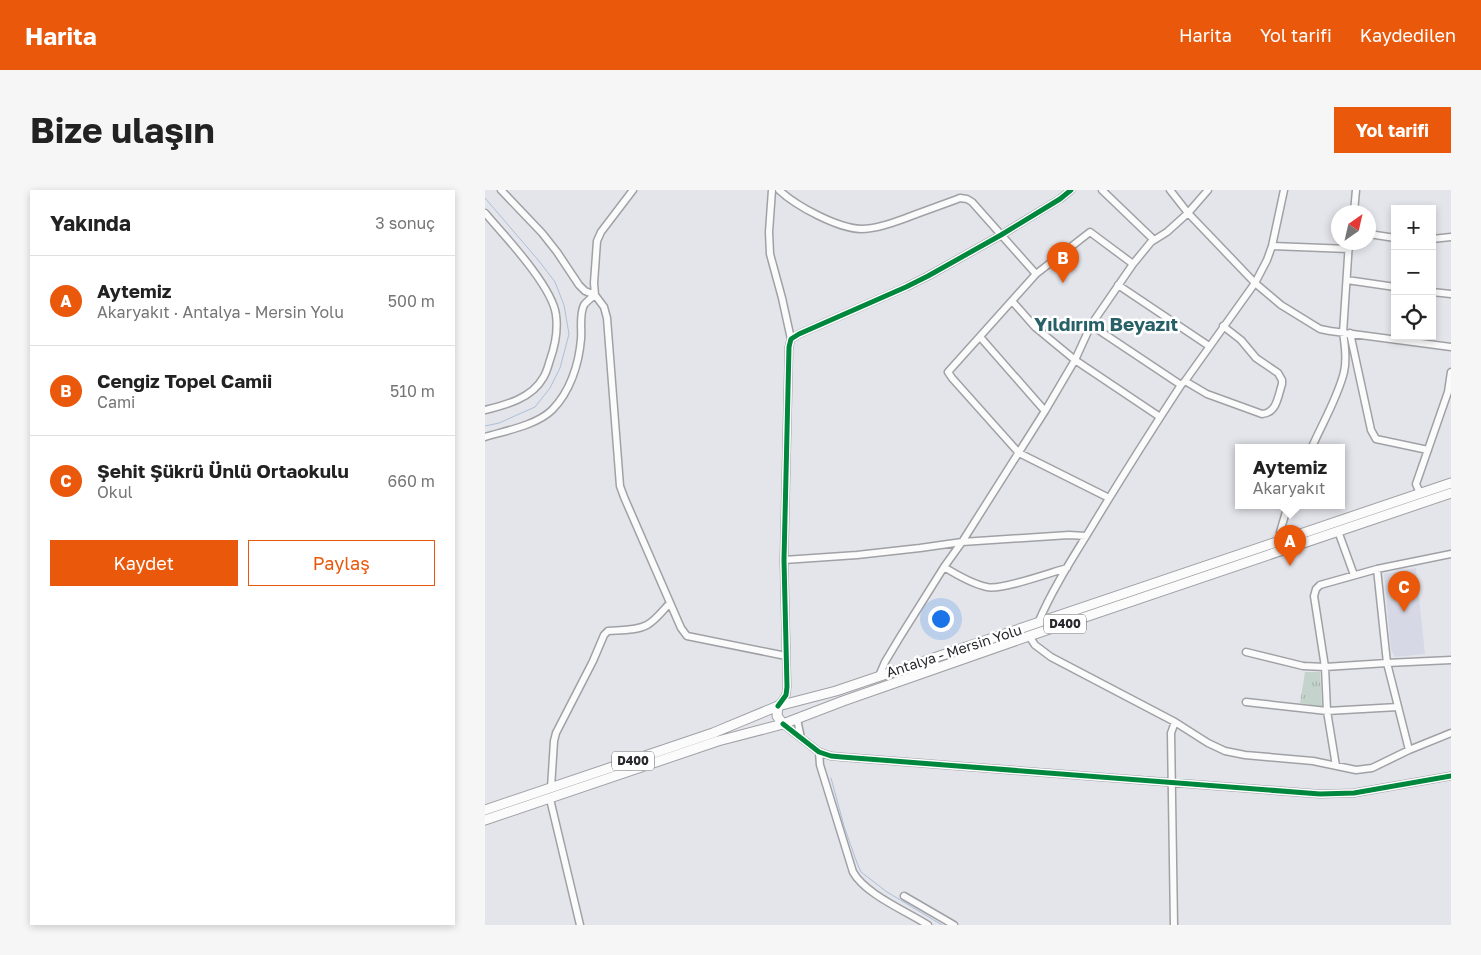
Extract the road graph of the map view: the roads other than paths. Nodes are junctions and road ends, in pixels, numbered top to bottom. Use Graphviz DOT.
graph roads {
  1 [pos="501,190"];
  2 [pos="633,190"];
  3 [pos="772,190"];
  4 [pos="779,190"];
  5 [pos="1071,190"];
  6 [pos="1102,190"];
  7 [pos="1170,190"];
  8 [pos="1208,190"];
  9 [pos="1284,190"];
  10 [pos="1356,190"];
  11 [pos="1355,205"];
  12 [pos="485,213"];
  13 [pos="1189,213"];
  14 [pos="1001,235"];
  15 [pos="1376,235"];
  16 [pos="1391,237"];
  17 [pos="1451,237"];
  18 [pos="1436,239"];
  19 [pos="1154,240"];
  20 [pos="1272,246"];
  21 [pos="1331,246"];
  22 [pos="1349,250"];
  23 [pos="1133,264"];
  24 [pos="1036,274"];
  25 [pos="1347,280"];
  26 [pos="1255,283"];
  27 [pos="1119,285"];
  28 [pos="1391,286"];
  29 [pos="1436,292"];
  30 [pos="1451,294"];
  31 [pos="595,295"];
  32 [pos="1012,301"];
  33 [pos="1091,325"];
  34 [pos="1223,326"];
  35 [pos="1347,333"];
  36 [pos="981,338"];
  37 [pos="791,340"];
  38 [pos="1209,346"];
  39 [pos="1451,347"];
  40 [pos="1075,360"];
  41 [pos="1451,372"];
  42 [pos="1183,383"];
  43 [pos="485,410"];
  44 [pos="1045,411"];
  45 [pos="1160,417"];
  46 [pos="485,437"];
  47 [pos="1313,444"];
  48 [pos="1428,450"];
  49 [pos="1019,453"];
  50 [pos="1451,482"];
  51 [pos="1420,493"];
  52 [pos="1451,493"];
  53 [pos="1109,498"];
  54 [pos="1287,509"];
  55 [pos="1338,531"];
  56 [pos="1086,536"];
  57 [pos="1283,540"];
  58 [pos="962,542"];
  59 [pos="1451,554"];
  60 [pos="784,560"];
  61 [pos="944,567"];
  62 [pos="1067,568"];
  63 [pos="1377,569"];
  64 [pos="1354,575"];
  65 [pos="670,603"];
  66 [pos="1037,623"];
  67 [pos="1029,636"];
  68 [pos="1246,652"];
  69 [pos="786,656"];
  70 [pos="1451,660"];
  71 [pos="1387,663"];
  72 [pos="1325,667"];
  73 [pos="879,676"];
  74 [pos="787,687"];
  75 [pos="794,702"];
  76 [pos="1246,702"];
  77 [pos="778,706"];
  78 [pos="1398,707"];
  79 [pos="1327,711"];
  80 [pos="797,718"];
  81 [pos="1175,722"];
  82 [pos="783,724"];
  83 [pos="1451,733"];
  84 [pos="801,738"];
  85 [pos="1409,750"];
  86 [pos="819,752"];
  87 [pos="1336,766"];
  88 [pos="1451,776"];
  89 [pos="1173,782"];
  90 [pos="551,788"];
  91 [pos="550,799"];
  92 [pos="485,810"];
  93 [pos="485,820"];
  94 [pos="904,896"];
  95 [pos="580,925"];
  96 [pos="928,925"];
  97 [pos="954,925"];
  98 [pos="1174,925"];
  1 -- 31 [label="street"];
  2 -- 31 [label="street"];
  3 -- 37 [label="street"];
  4 -- 14 [label="street"];
  5 -- 14 [label="street"];
  6 -- 19 [label="street"];
  7 -- 13 [label="street"];
  8 -- 13 [label="street"];
  9 -- 20 [label="street"];
  10 -- 11 [label="street"];
  12 -- 43 [label="street"];
  13 -- 19 [label="street"];
  13 -- 26 [label="street"];
  14 -- 24 [label="street"];
  14 -- 37 [label="street"];
  15 -- 16 [label="street"];
  17 -- 18 [label="street"];
  19 -- 23 [label="street"];
  20 -- 21 [label="street"];
  20 -- 26 [label="street"];
  22 -- 25 [label="street"];
  23 -- 24 [label="street"];
  23 -- 27 [label="street"];
  24 -- 32 [label="street"];
  25 -- 28 [label="street"];
  25 -- 35 [label="street"];
  26 -- 34 [label="street"];
  26 -- 35 [label="street"];
  27 -- 33 [label="street"];
  27 -- 38 [label="street"];
  29 -- 30 [label="street"];
  31 -- 46 [label="street"];
  31 -- 65 [label="street"];
  32 -- 36 [label="street"];
  32 -- 40 [label="street"];
  33 -- 40 [label="street"];
  33 -- 42 [label="street"];
  34 -- 38 [label="street"];
  34 -- 42 [label="street"];
  35 -- 39 [label="street"];
  35 -- 47 [label="street"];
  35 -- 48 [label="street"];
  36 -- 44 [label="street"];
  36 -- 49 [label="street"];
  37 -- 60 [label="street"];
  38 -- 42 [label="street"];
  40 -- 44 [label="street"];
  40 -- 45 [label="street"];
  41 -- 48 [label="street"];
  42 -- 45 [label="street"];
  44 -- 49 [label="street"];
  45 -- 53 [label="street"];
  48 -- 51 [label="street"];
  49 -- 53 [label="street"];
  49 -- 58 [label="street"];
  50 -- 51 [label="highway, Antalya - Mersin Yolu / D400"];
  51 -- 57 [label="highway, Antalya - Mersin Yolu / D400"];
  52 -- 55 [label="highway, Antalya - Mersin Yolu / D400"];
  53 -- 56 [label="street"];
  54 -- 57 [label="street"];
  55 -- 64 [label="street"];
  55 -- 67 [label="highway, Antalya - Mersin Yolu / D400"];
  56 -- 58 [label="street"];
  56 -- 62 [label="street"];
  57 -- 66 [label="highway, Antalya - Mersin Yolu / D400"];
  58 -- 60 [label="street"];
  58 -- 61 [label="street"];
  59 -- 63 [label="street"];
  60 -- 69 [label="street"];
  61 -- 62 [label="street"];
  61 -- 73 [label="street"];
  62 -- 66 [label="street"];
  63 -- 64 [label="street"];
  63 -- 71 [label="street"];
  64 -- 72 [label="street"];
  65 -- 69 [label="street"];
  65 -- 90 [label="street"];
  66 -- 73 [label="highway, Antalya - Mersin Yolu / D400"];
  67 -- 80 [label="highway, Antalya - Mersin Yolu / D400"];
  67 -- 81 [label="street"];
  68 -- 72 [label="street"];
  69 -- 74 [label="street"];
  70 -- 71 [label="street"];
  71 -- 72 [label="street"];
  71 -- 78 [label="street"];
  72 -- 79 [label="street"];
  73 -- 75 [label="highway, Antalya - Mersin Yolu / D400"];
  74 -- 75 [label="street"];
  74 -- 77 [label="street"];
  75 -- 77 [label="highway, Antalya - Mersin Yolu / D400"];
  75 -- 80 [label="highway"];
  76 -- 79 [label="street"];
  77 -- 82 [label="highway"];
  77 -- 90 [label="highway, Antalya - Mersin Yolu / D400"];
  78 -- 79 [label="street"];
  78 -- 85 [label="street"];
  79 -- 87 [label="street"];
  80 -- 82 [label="highway, Antalya - Mersin Yolu / D400"];
  80 -- 84 [label="street"];
  81 -- 87 [label="street"];
  81 -- 89 [label="street"];
  82 -- 84 [label="street"];
  82 -- 91 [label="highway, Antalya - Mersin Yolu / D400"];
  83 -- 85 [label="street"];
  84 -- 86 [label="street"];
  85 -- 87 [label="street"];
  86 -- 89 [label="street"];
  86 -- 96 [label="street"];
  88 -- 89 [label="street"];
  89 -- 98 [label="street"];
  90 -- 92 [label="highway, Antalya - Mersin Yolu / D400"];
  91 -- 93 [label="highway, Antalya - Mersin Yolu / D400"];
  91 -- 95 [label="street"];
  94 -- 97 [label="street"];
}
